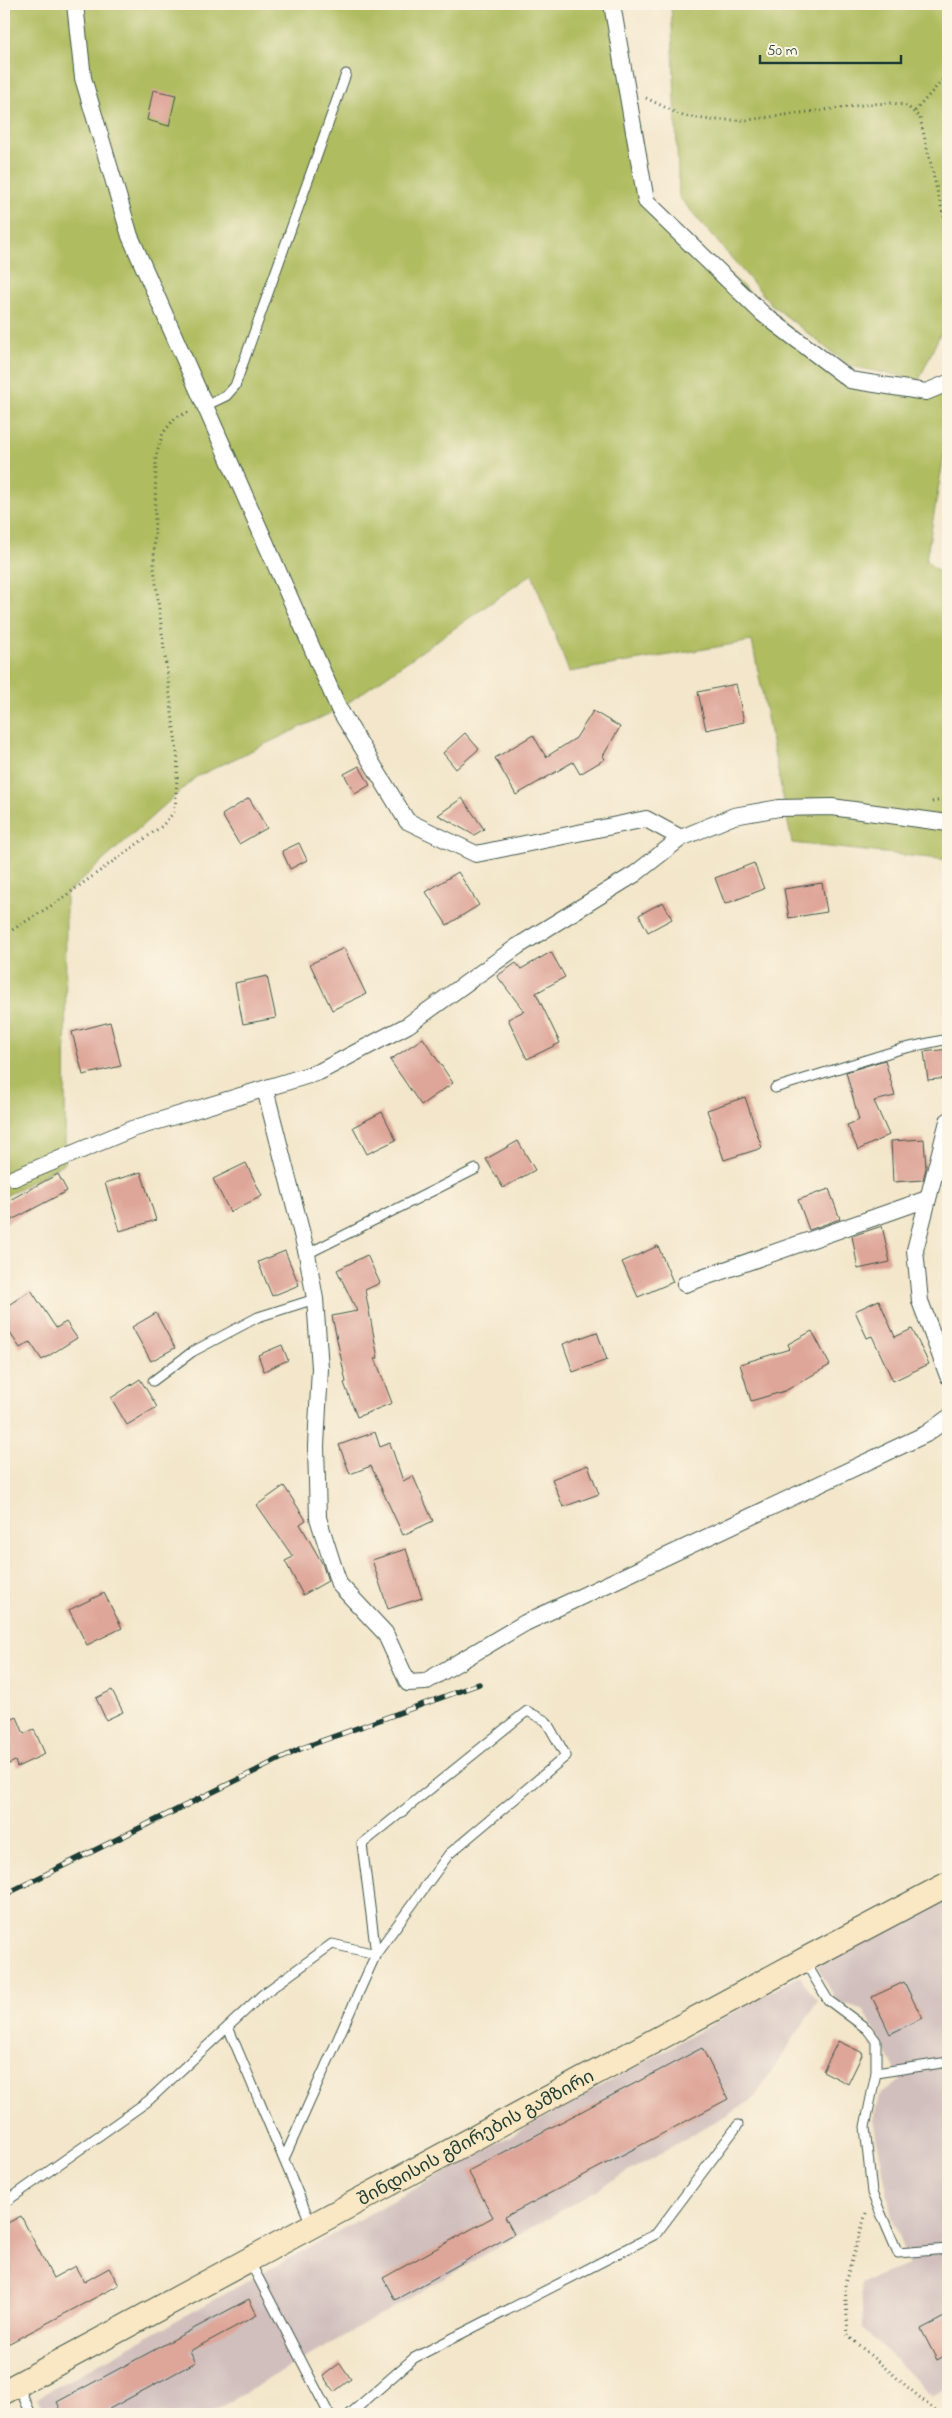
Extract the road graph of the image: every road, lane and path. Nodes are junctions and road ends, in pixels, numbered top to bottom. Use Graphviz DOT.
graph roads {
  1 [pos="75,4"];
  2 [pos="612,4"];
  3 [pos="346,74"];
  4 [pos="948,74"];
  5 [pos="627,89"];
  6 [pos="915,111"];
  7 [pos="948,228"];
  8 [pos="948,383"];
  9 [pos="205,406"];
  10 [pos="948,823"];
  11 [pos="681,838"];
  12 [pos="4,935"];
  13 [pos="948,1039"];
  14 [pos="776,1088"];
  15 [pos="265,1089"];
  16 [pos="948,1120"];
  17 [pos="476,1169"];
  18 [pos="9,1181"];
  19 [pos="927,1200"];
  20 [pos="306,1254"];
  21 [pos="686,1284"];
  22 [pos="315,1299"];
  23 [pos="948,1376"];
  24 [pos="154,1381"];
  25 [pos="948,1418"];
  26 [pos="948,1884"];
  27 [pos="376,1954"];
  28 [pos="804,1960"];
  29 [pos="228,2027"];
  30 [pos="948,2062"];
  31 [pos="876,2073"];
  32 [pos="738,2125"];
  33 [pos="284,2159"];
  34 [pos="872,2193"];
  35 [pos="4,2203"];
  36 [pos="312,2226"];
  37 [pos="948,2249"];
  38 [pos="249,2260"];
  39 [pos="11,2389"];
  40 [pos="31,2414"];
  41 [pos="329,2414"];
  42 [pos="350,2414"];
  43 [pos="939,2414"];
  1 -- 9 [label="street"];
  2 -- 5 [label="street"];
  3 -- 9 [label="lane"];
  4 -- 6 [label="path"];
  5 -- 6 [label="path"];
  5 -- 8 [label="street"];
  6 -- 7 [label="path"];
  9 -- 11 [label="street"];
  9 -- 12 [label="path"];
  10 -- 11 [label="street"];
  11 -- 15 [label="street"];
  13 -- 14 [label="lane"];
  15 -- 18 [label="street"];
  15 -- 20 [label="street"];
  16 -- 19 [label="street"];
  17 -- 20 [label="lane"];
  19 -- 21 [label="street"];
  19 -- 23 [label="street"];
  20 -- 22 [label="street"];
  22 -- 24 [label="lane"];
  22 -- 25 [label="street"];
  26 -- 28 [label="main road, შინდისის გმირების გამზირი"];
  27 -- 27 [label="lane"];
  27 -- 29 [label="lane"];
  27 -- 33 [label="lane"];
  28 -- 31 [label="lane"];
  28 -- 36 [label="main road, შინდისის გმირების გამზირი"];
  29 -- 33 [label="lane"];
  29 -- 35 [label="lane"];
  30 -- 31 [label="lane"];
  31 -- 34 [label="lane"];
  32 -- 42 [label="lane"];
  33 -- 36 [label="lane"];
  34 -- 37 [label="lane"];
  34 -- 43 [label="path"];
  36 -- 38 [label="main road, შინდისის გმირების გამზირი"];
  38 -- 39 [label="main road, შინდისის გმირების გამზირი"];
  38 -- 41 [label="lane"];
  39 -- 40 [label="lane"];
}
